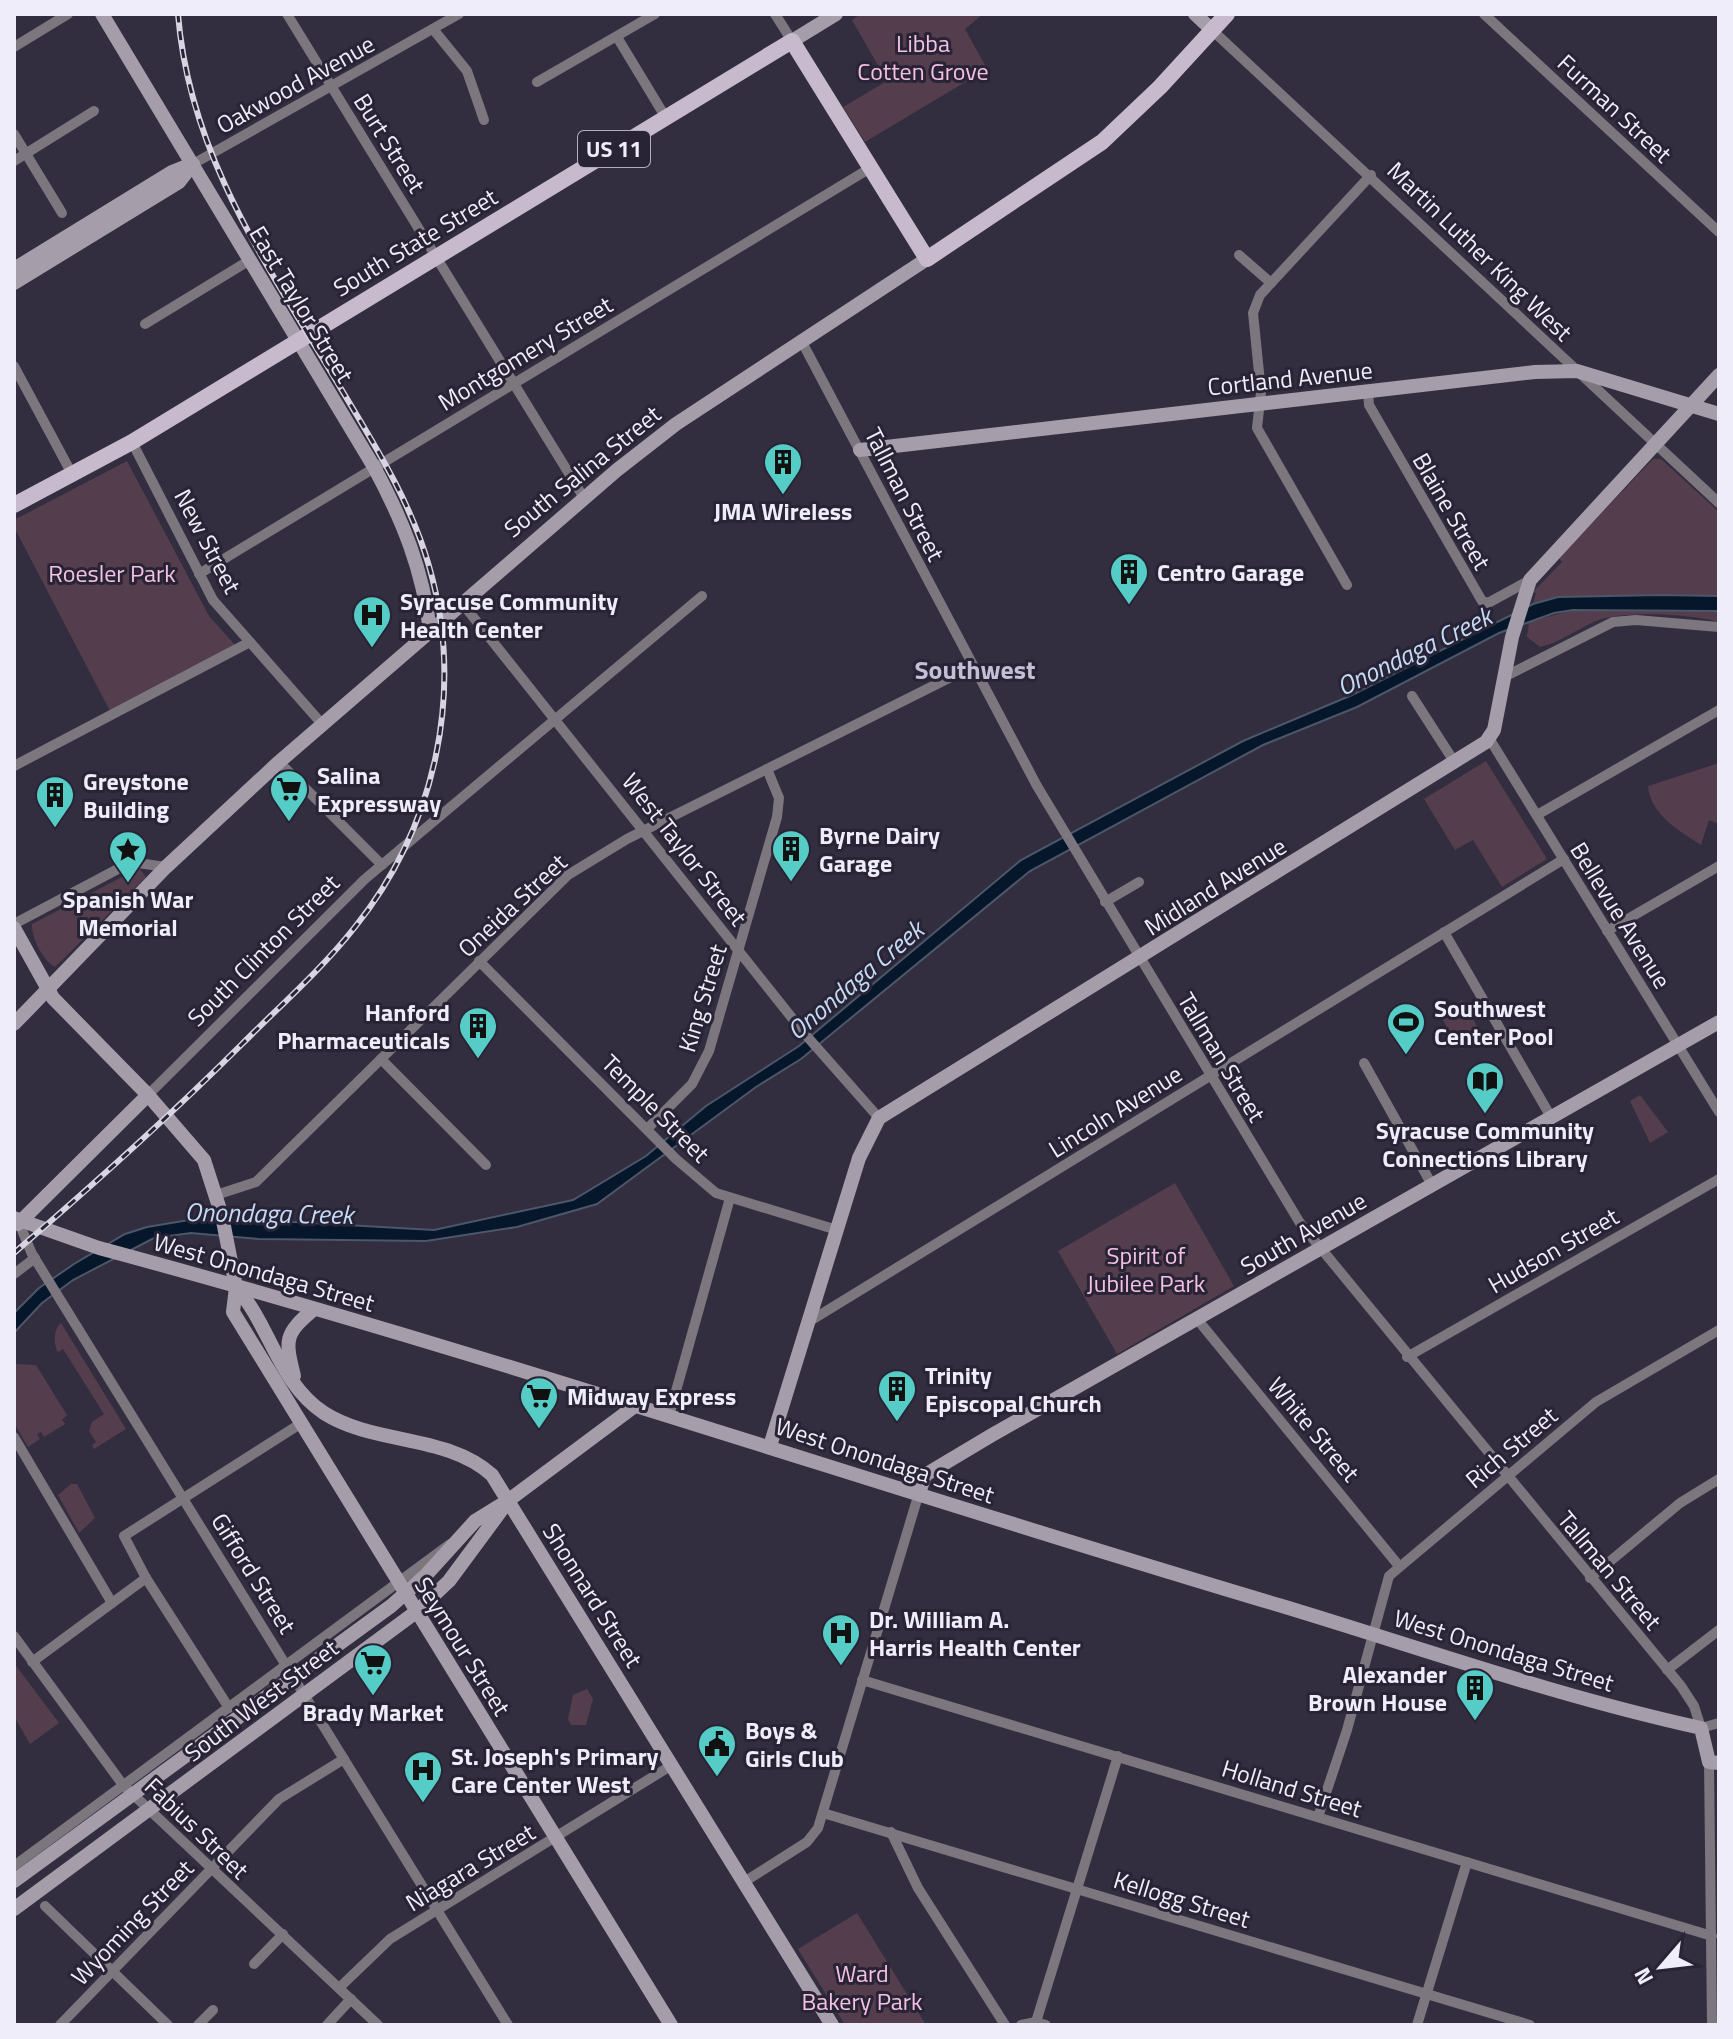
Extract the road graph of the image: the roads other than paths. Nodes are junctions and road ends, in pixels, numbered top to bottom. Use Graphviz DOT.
graph roads {
  1 [pos="68,14"];
  2 [pos="102,14"];
  3 [pos="287,14"];
  4 [pos="655,14"];
  5 [pos="775,14"];
  6 [pos="836,14"];
  7 [pos="1195,14"];
  8 [pos="1227,14"];
  9 [pos="1484,14"];
  10 [pos="453,15"];
  11 [pos="433,29"];
  12 [pos="1212,30"];
  13 [pos="617,37"];
  14 [pos="792,41"];
  15 [pos="14,47"];
  16 [pos="537,82"];
  17 [pos="331,86"];
  18 [pos="94,111"];
  19 [pos="666,118"];
  20 [pos="484,120"];
  21 [pos="14,134"];
  22 [pos="26,154"];
  23 [pos="14,161"];
  24 [pos="193,164"];
  25 [pos="872,167"];
  26 [pos="1371,175"];
  27 [pos="62,213"];
  28 [pos="1719,232"];
  29 [pos="78,238"];
  30 [pos="1239,255"];
  31 [pos="436,257"];
  32 [pos="927,259"];
  33 [pos="250,260"];
  34 [pos="14,269"];
  35 [pos="14,283"];
  36 [pos="1271,283"];
  37 [pos="145,324"];
  38 [pos="299,340"];
  39 [pos="802,342"];
  40 [pos="14,366"];
  41 [pos="1577,371"];
  42 [pos="1719,375"];
  43 [pos="514,384"];
  44 [pos="1368,392"];
  45 [pos="1258,404"];
  46 [pos="1692,405"];
  47 [pos="1719,414"];
  48 [pos="132,442"];
  49 [pos="1655,445"];
  50 [pos="860,450"];
  51 [pos="374,467"];
  52 [pos="72,474"];
  53 [pos="584,498"];
  54 [pos="1719,503"];
  55 [pos="14,505"];
  56 [pos="199,574"];
  57 [pos="1530,580"];
  58 [pos="1347,585"];
  59 [pos="702,596"];
  60 [pos="462,603"];
  61 [pos="1719,627"];
  62 [pos="430,631"];
  63 [pos="250,642"];
  64 [pos="971,667"];
  65 [pos="1506,676"];
  66 [pos="1412,696"];
  67 [pos="1719,710"];
  68 [pos="556,719"];
  69 [pos="322,724"];
  70 [pos="1489,738"];
  71 [pos="279,762"];
  72 [pos="1455,763"];
  73 [pos="14,766"];
  74 [pos="767,769"];
  75 [pos="1537,815"];
  76 [pos="645,829"];
  77 [pos="1564,859"];
  78 [pos="382,865"];
  79 [pos="1719,866"];
  80 [pos="166,867"];
  81 [pos="1139,882"];
  82 [pos="1105,902"];
  83 [pos="14,926"];
  84 [pos="1607,931"];
  85 [pos="1444,932"];
  86 [pos="739,949"];
  87 [pos="1139,958"];
  88 [pos="479,961"];
  89 [pos="48,990"];
  90 [pos="1719,1022"];
  91 [pos="14,1024"];
  92 [pos="1678,1045"];
  93 [pos="381,1059"];
  94 [pos="1364,1063"];
  95 [pos="1210,1076"];
  96 [pos="148,1095"];
  97 [pos="1719,1112"];
  98 [pos="1551,1117"];
  99 [pos="879,1118"];
  100 [pos="647,1129"];
  101 [pos="486,1165"];
  102 [pos="1719,1179"];
  103 [pos="1432,1185"];
  104 [pos="216,1195"];
  105 [pos="730,1198"];
  106 [pos="17,1222"];
  107 [pos="837,1230"];
  108 [pos="1319,1250"];
  109 [pos="35,1258"];
  110 [pos="14,1274"];
  111 [pos="236,1287"];
  112 [pos="314,1309"];
  113 [pos="1197,1319"];
  114 [pos="810,1321"];
  115 [pos="1719,1330"];
  116 [pos="1407,1357"];
  117 [pos="298,1388"];
  118 [pos="635,1406"];
  119 [pos="669,1416"];
  120 [pos="300,1424"];
  121 [pos="14,1437"];
  122 [pos="770,1446"];
  123 [pos="1507,1477"];
  124 [pos="1719,1479"];
  125 [pos="919,1493"];
  126 [pos="183,1497"];
  127 [pos="509,1500"];
  128 [pos="1399,1566"];
  129 [pos="146,1578"];
  130 [pos="1590,1578"];
  131 [pos="401,1588"];
  132 [pos="112,1603"];
  133 [pos="416,1612"];
  134 [pos="1719,1630"];
  135 [pos="1371,1633"];
  136 [pos="14,1636"];
  137 [pos="32,1662"];
  138 [pos="1667,1670"];
  139 [pos="290,1672"];
  140 [pos="862,1680"];
  141 [pos="305,1695"];
  142 [pos="229,1708"];
  143 [pos="1719,1723"];
  144 [pos="1701,1728"];
  145 [pos="1118,1756"];
  146 [pos="344,1759"];
  147 [pos="1714,1762"];
  148 [pos="672,1765"];
  149 [pos="128,1790"];
  150 [pos="149,1810"];
  151 [pos="823,1813"];
  152 [pos="1318,1817"];
  153 [pos="891,1832"];
  154 [pos="556,1837"];
  155 [pos="1467,1862"];
  156 [pos="14,1866"];
  157 [pos="211,1870"];
  158 [pos="14,1881"];
  159 [pos="744,1882"];
  160 [pos="1076,1888"];
  161 [pos="45,1906"];
  162 [pos="14,1909"];
  163 [pos="438,1910"];
  164 [pos="283,1934"];
  165 [pos="1712,1936"];
  166 [pos="254,1964"];
  167 [pos="112,1971"];
  168 [pos="339,1988"];
  169 [pos="1426,1994"];
  170 [pos="351,1999"];
  171 [pos="213,2010"];
  172 [pos="1041,2024"];
  173 [pos="60,2025"];
  174 [pos="168,2025"];
  175 [pos="198,2025"];
  176 [pos="327,2025"];
  177 [pos="378,2025"];
  178 [pos="508,2025"];
  179 [pos="671,2025"];
  180 [pos="832,2025"];
  181 [pos="1005,2025"];
  182 [pos="1021,2025"];
  183 [pos="1417,2025"];
  184 [pos="1530,2025"];
  185 [pos="1712,2025"];
  1 -- 15 [label="street"];
  2 -- 24 [label="main road, East Taylor Street"];
  3 -- 17 [label="street, Burt Street"];
  4 -- 13 [label="street"];
  5 -- 14 [label="street"];
  6 -- 14 [label="main road, South State Street"];
  7 -- 12 [label="main road"];
  8 -- 12 [label="main road, South Salina Street"];
  9 -- 28 [label="street, Furman Street"];
  10 -- 11 [label="street, Oakwood Avenue"];
  11 -- 17 [label="street, Oakwood Avenue"];
  11 -- 20 [label="street"];
  12 -- 26 [label="street, Martin Luther King West"];
  12 -- 32 [label="main road, South Salina Street"];
  13 -- 16 [label="street"];
  13 -- 19 [label="street"];
  14 -- 19 [label="main road, South State Street / US 11"];
  14 -- 25 [label="main road"];
  17 -- 24 [label="street, Oakwood Avenue"];
  17 -- 31 [label="street, Burt Street"];
  18 -- 22 [label="street"];
  19 -- 31 [label="main road, South State Street / US 11"];
  21 -- 22 [label="street"];
  22 -- 23 [label="street"];
  22 -- 27 [label="street"];
  24 -- 29 [label="main road"];
  24 -- 33 [label="main road, East Taylor Street"];
  25 -- 32 [label="main road"];
  25 -- 43 [label="street, Montgomery Street"];
  26 -- 36 [label="street"];
  26 -- 41 [label="street, Martin Luther King West"];
  29 -- 34 [label="main road"];
  29 -- 35 [label="main road"];
  30 -- 36 [label="street"];
  31 -- 38 [label="main road, South State Street / US 11"];
  31 -- 43 [label="street, Burt Street"];
  32 -- 39 [label="main road, South Salina Street"];
  33 -- 37 [label="street"];
  33 -- 38 [label="main road, East Taylor Street"];
  36 -- 45 [label="street"];
  38 -- 48 [label="main road, South State Street / US 11"];
  38 -- 51 [label="main road, East Taylor Street"];
  39 -- 50 [label="street, Tallman Street"];
  39 -- 53 [label="main road, South Salina Street"];
  40 -- 52 [label="street"];
  41 -- 44 [label="main road, Cortland Avenue"];
  41 -- 46 [label="main road, Cortland Avenue"];
  41 -- 49 [label="street, Martin Luther King West"];
  42 -- 46 [label="main road"];
  43 -- 51 [label="street, Montgomery Street"];
  43 -- 53 [label="street, Burt Street"];
  44 -- 45 [label="main road, Cortland Avenue"];
  44 -- 57 [label="street, Blaine Street"];
  45 -- 50 [label="main road, Cortland Avenue"];
  45 -- 58 [label="street"];
  46 -- 47 [label="main road, Cortland Avenue"];
  46 -- 49 [label="main road"];
  48 -- 52 [label="main road, South State Street / US 11"];
  48 -- 56 [label="street, New Street"];
  49 -- 54 [label="street, Martin Luther King West"];
  49 -- 57 [label="main road"];
  50 -- 64 [label="street, Tallman Street"];
  51 -- 56 [label="street, Montgomery Street"];
  51 -- 62 [label="main road, East Taylor Street"];
  52 -- 55 [label="main road, South State Street / US 11"];
  53 -- 60 [label="main road, South Salina Street"];
  56 -- 63 [label="street, New Street"];
  57 -- 65 [label="main road"];
  59 -- 68 [label="street, South Clinton Street"];
  60 -- 62 [label="main road, South Salina Street"];
  60 -- 68 [label="street, West Taylor Street"];
  61 -- 65 [label="street"];
  62 -- 69 [label="main road, South Salina Street"];
  63 -- 69 [label="street, New Street"];
  63 -- 73 [label="street"];
  64 -- 74 [label="street, Oneida Street"];
  64 -- 82 [label="street, Tallman Street"];
  65 -- 70 [label="main road"];
  66 -- 72 [label="street"];
  67 -- 75 [label="street"];
  68 -- 76 [label="street, West Taylor Street"];
  68 -- 78 [label="street, South Clinton Street"];
  69 -- 71 [label="main road, South Salina Street"];
  70 -- 72 [label="main road, Midland Avenue"];
  70 -- 75 [label="street, Bellevue Avenue"];
  71 -- 78 [label="street"];
  71 -- 80 [label="main road, South Salina Street"];
  72 -- 87 [label="main road, Midland Avenue"];
  74 -- 76 [label="street, Oneida Street"];
  74 -- 86 [label="street, King Street"];
  75 -- 77 [label="street, Bellevue Avenue"];
  76 -- 86 [label="street, West Taylor Street"];
  76 -- 88 [label="street, Oneida Street"];
  77 -- 84 [label="street, Bellevue Avenue"];
  77 -- 85 [label="street, Lincoln Avenue"];
  78 -- 96 [label="street, South Clinton Street"];
  79 -- 84 [label="street"];
  80 -- 83 [label="street"];
  80 -- 89 [label="main road, South Salina Street"];
  81 -- 82 [label="street"];
  82 -- 87 [label="street, Tallman Street"];
  83 -- 89 [label="main road"];
  84 -- 92 [label="street, Bellevue Avenue"];
  85 -- 95 [label="street, Lincoln Avenue"];
  85 -- 98 [label="street"];
  86 -- 99 [label="street, West Taylor Street"];
  86 -- 100 [label="street, King Street"];
  87 -- 95 [label="street, Tallman Street"];
  87 -- 99 [label="main road, Midland Avenue"];
  88 -- 93 [label="street, Oneida Street"];
  88 -- 100 [label="street, Temple Street"];
  89 -- 91 [label="main road, South Salina Street"];
  89 -- 96 [label="main road"];
  90 -- 92 [label="main road, South Avenue"];
  92 -- 97 [label="street, Bellevue Avenue"];
  92 -- 98 [label="main road, South Avenue"];
  93 -- 101 [label="street"];
  93 -- 104 [label="street, Oneida Street"];
  94 -- 103 [label="street"];
  95 -- 108 [label="street, Tallman Street"];
  95 -- 114 [label="street, Lincoln Avenue"];
  96 -- 104 [label="main road"];
  96 -- 106 [label="main road, South Clinton Street"];
  98 -- 103 [label="main road, South Avenue"];
  99 -- 107 [label="main road"];
  100 -- 105 [label="street, Temple Street"];
  102 -- 116 [label="street, Hudson Street"];
  103 -- 108 [label="main road, South Avenue"];
  104 -- 111 [label="main road"];
  105 -- 107 [label="street, Temple Street"];
  105 -- 119 [label="street"];
  106 -- 109 [label="street, Gifford Street"];
  106 -- 111 [label="main road, West Onondaga Street"];
  107 -- 114 [label="main road"];
  108 -- 113 [label="main road, South Avenue"];
  108 -- 116 [label="street, Tallman Street"];
  109 -- 110 [label="street"];
  109 -- 126 [label="street, Gifford Street"];
  111 -- 112 [label="main road, West Onondaga Street"];
  111 -- 117 [label="main road, Shonnard Street"];
  111 -- 120 [label="main road, Seymour Street"];
  112 -- 117 [label="main road"];
  112 -- 118 [label="main road, West Onondaga Street"];
  113 -- 125 [label="main road, South Avenue"];
  113 -- 128 [label="street, White Street"];
  114 -- 122 [label="main road"];
  115 -- 123 [label="street, Rich Street"];
  116 -- 123 [label="street, Tallman Street"];
  117 -- 127 [label="main road, Shonnard Street"];
  118 -- 119 [label="main road, West Onondaga Street"];
  118 -- 127 [label="main road, South West Street"];
  119 -- 122 [label="main road, West Onondaga Street"];
  120 -- 126 [label="street"];
  120 -- 131 [label="main road, Seymour Street"];
  121 -- 132 [label="street"];
  122 -- 125 [label="main road, West Onondaga Street"];
  123 -- 128 [label="street, Rich Street"];
  123 -- 130 [label="street, Tallman Street"];
  124 -- 130 [label="street"];
  125 -- 135 [label="main road, West Onondaga Street"];
  125 -- 140 [label="street"];
  126 -- 129 [label="street"];
  126 -- 139 [label="street, Gifford Street"];
  127 -- 131 [label="main road, South West Street"];
  127 -- 133 [label="main road, South West Street"];
  127 -- 148 [label="main road, Shonnard Street"];
  128 -- 135 [label="street, Rich Street"];
  129 -- 132 [label="street"];
  129 -- 142 [label="street"];
  130 -- 138 [label="street, Tallman Street"];
  131 -- 133 [label="main road, Seymour Street"];
  131 -- 139 [label="main road, South West Street"];
  132 -- 137 [label="street"];
  133 -- 141 [label="main road, South West Street"];
  133 -- 154 [label="main road, Seymour Street"];
  134 -- 138 [label="street"];
  135 -- 144 [label="main road, West Onondaga Street"];
  135 -- 152 [label="street, Rich Street"];
  136 -- 137 [label="street, Fabius Street"];
  137 -- 149 [label="street, Fabius Street"];
  138 -- 144 [label="street, Tallman Street"];
  139 -- 141 [label="street, Gifford Street"];
  139 -- 142 [label="street, South West Street"];
  139 -- 149 [label="main road, South West Street"];
  140 -- 145 [label="street, Holland Street"];
  140 -- 151 [label="street"];
  141 -- 146 [label="street, Gifford Street"];
  141 -- 150 [label="main road, South West Street"];
  142 -- 149 [label="street, South West Street"];
  143 -- 144 [label="street"];
  144 -- 147 [label="main road"];
  145 -- 152 [label="street, Holland Street"];
  145 -- 160 [label="street"];
  146 -- 157 [label="street, Wyoming Street"];
  146 -- 163 [label="street, Gifford Street"];
  147 -- 165 [label="street"];
  148 -- 154 [label="street, Niagara Street"];
  148 -- 159 [label="main road, Shonnard Street"];
  149 -- 150 [label="street, Fabius Street"];
  149 -- 156 [label="street, South West Street"];
  149 -- 158 [label="main road, South West Street"];
  150 -- 157 [label="street, Fabius Street"];
  150 -- 162 [label="main road, South West Street"];
  151 -- 153 [label="street, Kellogg Street"];
  151 -- 159 [label="street"];
  152 -- 155 [label="street, Holland Street"];
  153 -- 160 [label="street, Kellogg Street"];
  153 -- 181 [label="street"];
  154 -- 163 [label="street, Niagara Street"];
  154 -- 179 [label="main road, Seymour Street"];
  155 -- 165 [label="street, Holland Street"];
  155 -- 169 [label="street"];
  157 -- 164 [label="street, Fabius Street"];
  157 -- 167 [label="street, Wyoming Street"];
  159 -- 180 [label="main road, Shonnard Street"];
  160 -- 169 [label="street, Kellogg Street"];
  160 -- 172 [label="street"];
  161 -- 167 [label="street"];
  163 -- 168 [label="street, Niagara Street"];
  163 -- 178 [label="street, Gifford Street"];
  164 -- 166 [label="street"];
  164 -- 168 [label="street, Fabius Street"];
  165 -- 185 [label="street"];
  167 -- 173 [label="street, Wyoming Street"];
  167 -- 174 [label="street"];
  168 -- 170 [label="street, Fabius Street"];
  169 -- 183 [label="street"];
  169 -- 184 [label="street, Kellogg Street"];
  170 -- 176 [label="street"];
  170 -- 177 [label="street, Fabius Street"];
  171 -- 175 [label="street"];
  172 -- 182 [label="street"];
}
